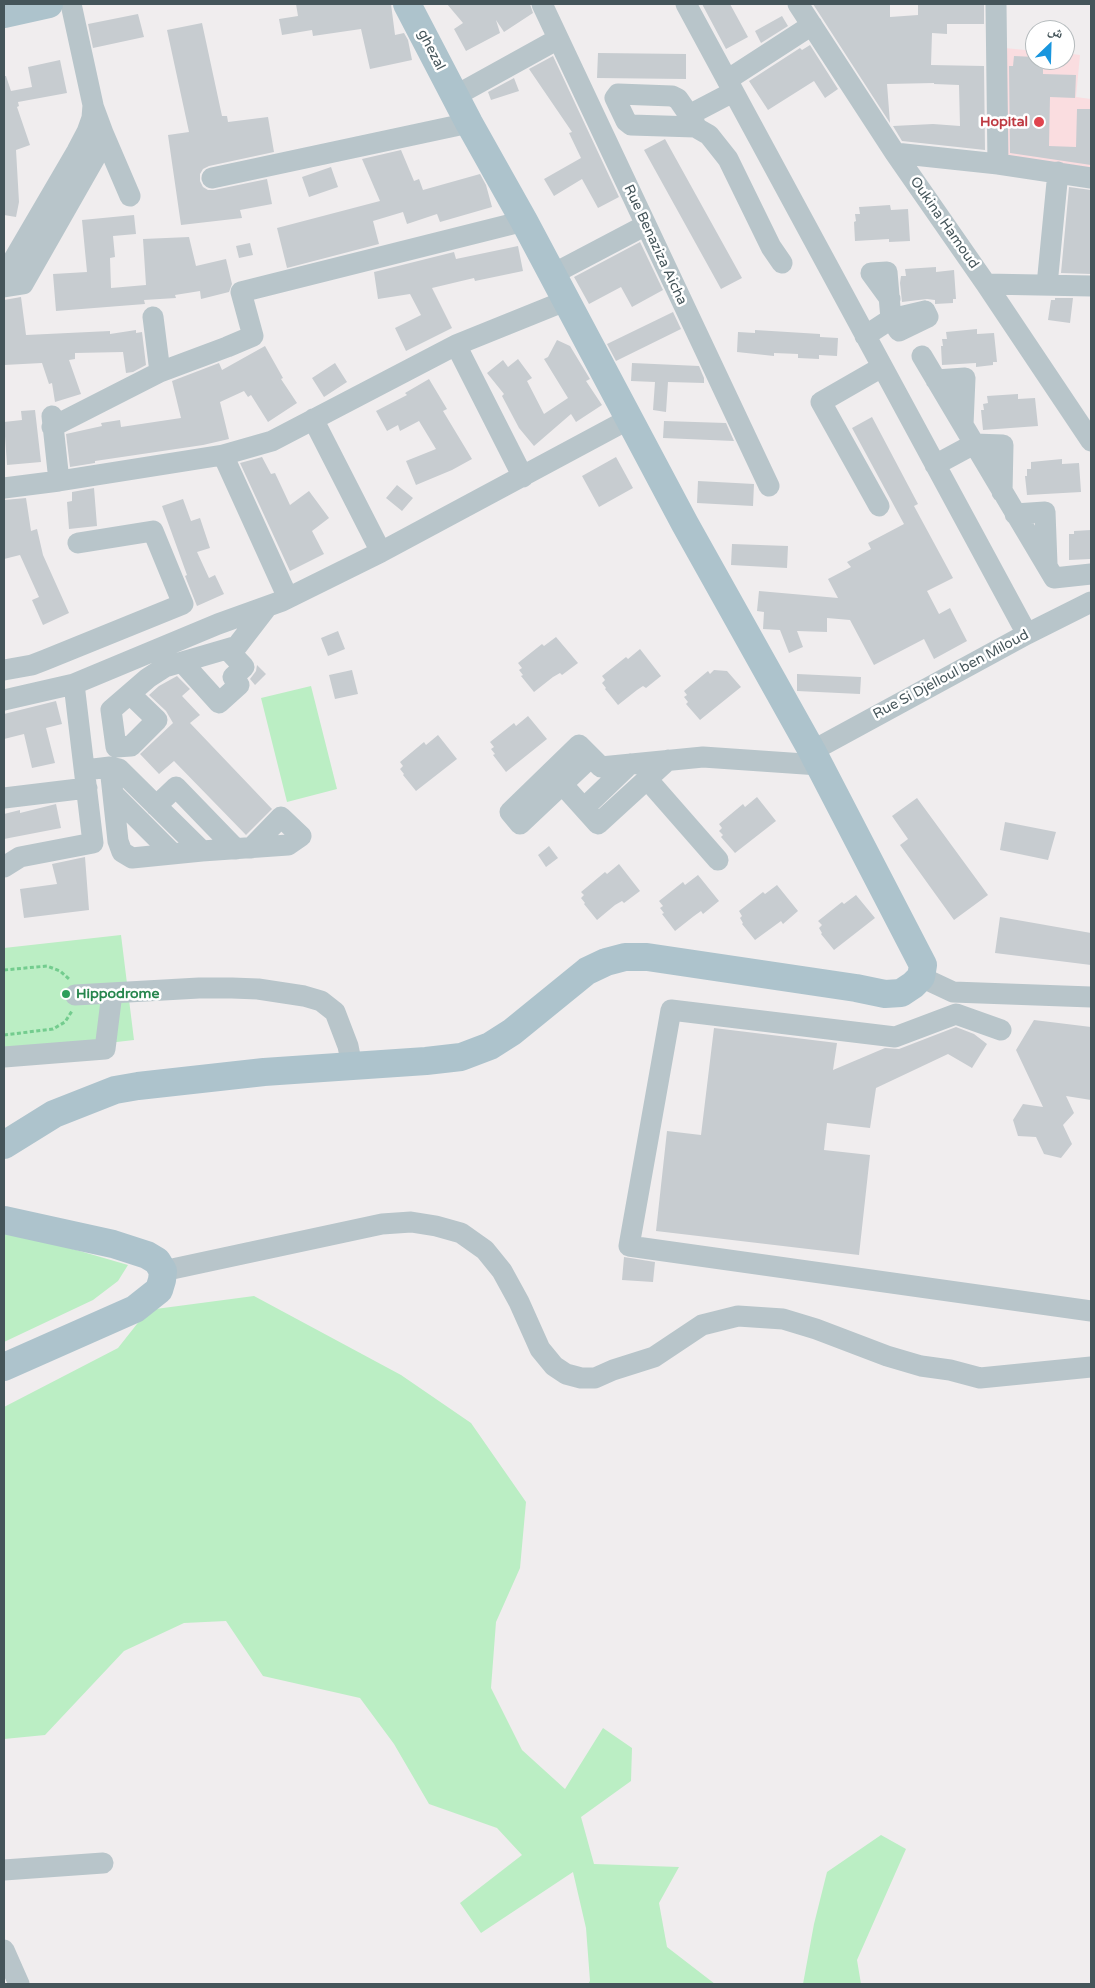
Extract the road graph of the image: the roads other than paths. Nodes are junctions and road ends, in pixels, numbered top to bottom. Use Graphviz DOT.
graph roads {
  1 [pos="49,4"];
  2 [pos="71,4"];
  3 [pos="407,4"];
  4 [pos="542,4"];
  5 [pos="686,4"];
  6 [pos="798,4"];
  7 [pos="996,4"];
  8 [pos="4,14"];
  9 [pos="812,25"];
  10 [pos="558,39"];
  11 [pos="730,86"];
  12 [pos="455,96"];
  13 [pos="93,106"];
  14 [pos="469,123"];
  15 [pos="103,133"];
  16 [pos="895,153"];
  17 [pos="998,164"];
  18 [pos="1058,172"];
  19 [pos="212,178"];
  20 [pos="1091,178"];
  21 [pos="130,196"];
  22 [pos="524,221"];
  23 [pos="646,225"];
  24 [pos="782,263"];
  25 [pos="551,274"];
  26 [pos="4,276"];
  27 [pos="986,284"];
  28 [pos="1046,285"];
  29 [pos="1091,286"];
  30 [pos="4,287"];
  31 [pos="564,301"];
  32 [pos="890,309"];
  33 [pos="153,317"];
  34 [pos="865,336"];
  35 [pos="456,345"];
  36 [pos="922,356"];
  37 [pos="882,367"];
  38 [pos="160,372"];
  39 [pos="314,419"];
  40 [pos="629,419"];
  41 [pos="1091,441"];
  42 [pos="974,444"];
  43 [pos="223,456"];
  44 [pos="935,465"];
  45 [pos="523,477"];
  46 [pos="59,482"];
  47 [pos="769,486"];
  48 [pos="4,488"];
  49 [pos="878,506"];
  50 [pos="78,543"];
  51 [pos="381,552"];
  52 [pos="1091,574"];
  53 [pos="288,598"];
  54 [pos="1091,602"];
  55 [pos="267,607"];
  56 [pos="1027,634"];
  57 [pos="228,650"];
  58 [pos="182,662"];
  59 [pos="4,670"];
  60 [pos="74,684"];
  61 [pos="130,694"];
  62 [pos="4,700"];
  63 [pos="816,758"];
  64 [pos="668,760"];
  65 [pos="596,762"];
  66 [pos="630,764"];
  67 [pos="110,767"];
  68 [pos="86,779"];
  69 [pos="647,779"];
  70 [pos="113,794"];
  71 [pos="572,796"];
  72 [pos="4,798"];
  73 [pos="156,806"];
  74 [pos="202,851"];
  75 [pos="174,854"];
  76 [pos="718,860"];
  77 [pos="4,867"];
  78 [pos="921,976"];
  79 [pos="112,993"];
  80 [pos="75,995"];
  81 [pos="1091,997"];
  82 [pos="1001,1030"];
  83 [pos="4,1057"];
  84 [pos="352,1066"];
  85 [pos="4,1145"];
  86 [pos="4,1220"];
  87 [pos="162,1271"];
  88 [pos="1091,1311"];
  89 [pos="4,1367"];
  90 [pos="1091,1367"];
  91 [pos="103,1863"];
  92 [pos="4,1870"];
  93 [pos="4,1950"];
  94 [pos="20,1984"];
  1 -- 8 [label="main road"];
  2 -- 13 [label="street"];
  3 -- 12 [label="main road, ghezal"];
  4 -- 10 [label="street, Rue Benaziza Aicha"];
  5 -- 11 [label="street"];
  6 -- 9 [label="street, Oukina Hamoud"];
  7 -- 17 [label="street"];
  9 -- 11 [label="street"];
  9 -- 16 [label="street, Oukina Hamoud"];
  10 -- 12 [label="street"];
  10 -- 23 [label="street, Rue Benaziza Aicha"];
  11 -- 24 [label="street"];
  11 -- 34 [label="street"];
  12 -- 14 [label="main road, ghezal"];
  13 -- 15 [label="street"];
  13 -- 26 [label="street"];
  14 -- 19 [label="street"];
  14 -- 22 [label="main road, ghezal"];
  15 -- 21 [label="street"];
  15 -- 30 [label="street"];
  16 -- 17 [label="street"];
  16 -- 27 [label="street, Oukina Hamoud"];
  17 -- 18 [label="street"];
  18 -- 20 [label="street"];
  18 -- 28 [label="street"];
  22 -- 25 [label="main road, ghezal"];
  22 -- 38 [label="street"];
  23 -- 25 [label="street"];
  23 -- 47 [label="street, Rue Benaziza Aicha"];
  25 -- 31 [label="main road, ghezal"];
  27 -- 28 [label="street"];
  27 -- 41 [label="street, Oukina Hamoud"];
  28 -- 29 [label="street"];
  31 -- 35 [label="street"];
  31 -- 40 [label="main road, ghezal"];
  32 -- 34 [label="street"];
  33 -- 38 [label="street"];
  34 -- 37 [label="street"];
  35 -- 39 [label="street"];
  35 -- 45 [label="street"];
  36 -- 42 [label="street"];
  37 -- 44 [label="street"];
  37 -- 49 [label="street"];
  38 -- 46 [label="street"];
  39 -- 43 [label="street"];
  39 -- 51 [label="street"];
  40 -- 45 [label="street"];
  40 -- 63 [label="main road, ghezal"];
  42 -- 44 [label="street"];
  42 -- 52 [label="street"];
  43 -- 46 [label="street"];
  43 -- 53 [label="street"];
  44 -- 56 [label="street"];
  45 -- 51 [label="street"];
  46 -- 48 [label="street"];
  50 -- 59 [label="street"];
  51 -- 53 [label="street"];
  53 -- 55 [label="street"];
  54 -- 56 [label="street, Rue Si Djelloul ben Miloud"];
  55 -- 57 [label="street"];
  55 -- 60 [label="street"];
  56 -- 63 [label="street, Rue Si Djelloul ben Miloud"];
  57 -- 58 [label="street"];
  57 -- 58 [label="street"];
  58 -- 61 [label="street"];
  60 -- 62 [label="street"];
  60 -- 68 [label="street"];
  63 -- 64 [label="street"];
  63 -- 78 [label="main road, ghezal"];
  64 -- 66 [label="street"];
  64 -- 69 [label="street"];
  65 -- 66 [label="street"];
  65 -- 71 [label="street"];
  65 -- 71 [label="street"];
  66 -- 71 [label="street"];
  67 -- 68 [label="street"];
  67 -- 70 [label="street"];
  67 -- 73 [label="street"];
  68 -- 72 [label="street"];
  68 -- 77 [label="street"];
  69 -- 71 [label="street"];
  69 -- 76 [label="street"];
  70 -- 75 [label="street"];
  70 -- 75 [label="street"];
  73 -- 74 [label="street"];
  73 -- 74 [label="street"];
  74 -- 75 [label="street"];
  78 -- 81 [label="street"];
  78 -- 84 [label="main road"];
  79 -- 80 [label="street"];
  79 -- 83 [label="street"];
  79 -- 84 [label="street"];
  82 -- 88 [label="street"];
  84 -- 85 [label="main road"];
  86 -- 87 [label="main road"];
  87 -- 89 [label="main road"];
  87 -- 90 [label="street"];
  91 -- 92 [label="street"];
  93 -- 94 [label="street"];
}
